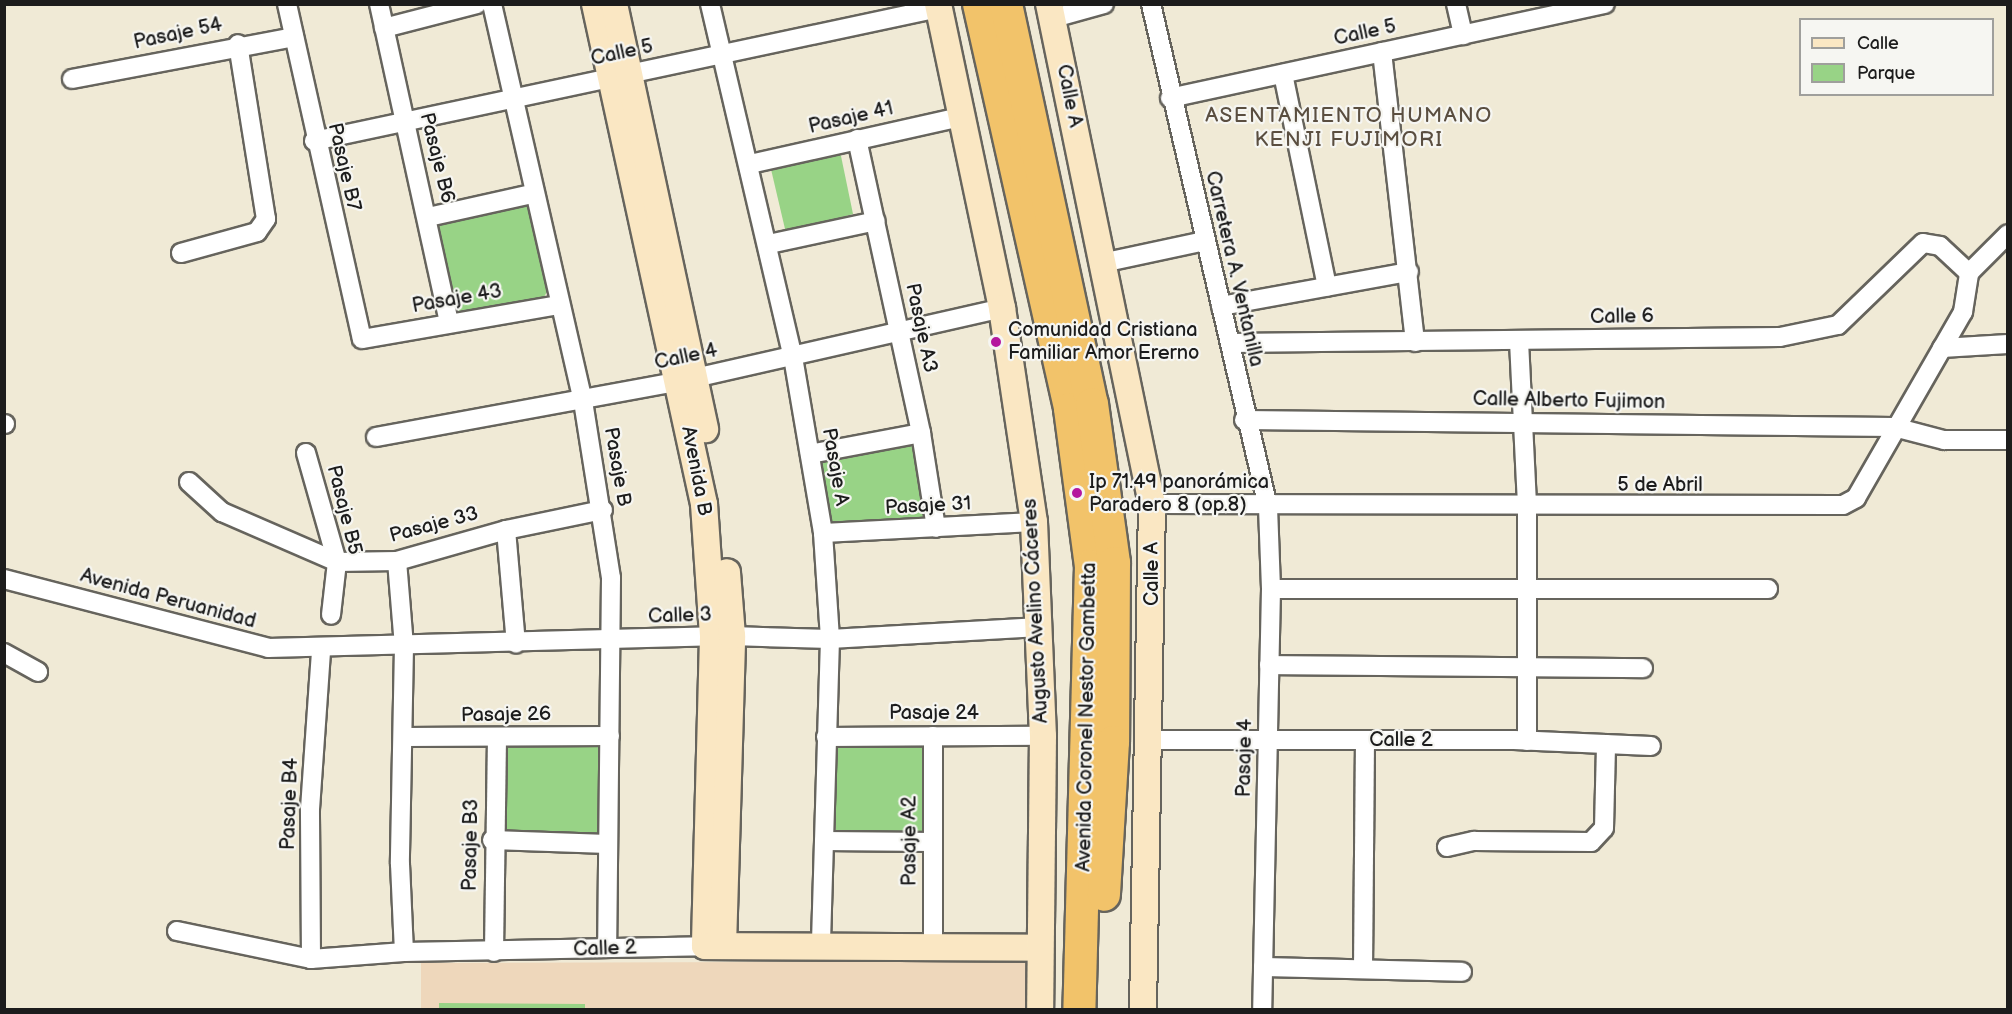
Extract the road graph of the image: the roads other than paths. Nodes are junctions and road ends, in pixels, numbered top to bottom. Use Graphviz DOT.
graph roads {
  1 [pos="287,4"];
  2 [pos="379,4"];
  3 [pos="477,4"];
  4 [pos="492,4"];
  5 [pos="595,4"];
  6 [pos="614,4"];
  7 [pos="710,4"];
  8 [pos="979,4"];
  9 [pos="1006,4"];
  10 [pos="1104,4"];
  11 [pos="1151,4"];
  12 [pos="1456,4"];
  13 [pos="1605,4"];
  14 [pos="939,6"];
  15 [pos="1052,11"];
  16 [pos="384,28"];
  17 [pos="1463,35"];
  18 [pos="294,37"];
  19 [pos="238,44"];
  20 [pos="1382,52"];
  21 [pos="721,55"];
  22 [pos="1283,74"];
  23 [pos="621,76"];
  24 [pos="72,79"];
  25 [pos="1170,98"];
  26 [pos="515,99"];
  27 [pos="961,117"];
  28 [pos="405,122"];
  29 [pos="857,138"];
  30 [pos="314,141"];
  31 [pos="750,164"];
  32 [pos="532,194"];
  33 [pos="428,217"];
  34 [pos="876,221"];
  35 [pos="2007,234"];
  36 [pos="1205,241"];
  37 [pos="769,244"];
  38 [pos="182,254"];
  39 [pos="1102,263"];
  40 [pos="1409,272"];
  41 [pos="1969,273"];
  42 [pos="1327,287"];
  43 [pos="559,305"];
  44 [pos="1221,306"];
  45 [pos="1002,308"];
  46 [pos="449,322"];
  47 [pos="899,331"];
  48 [pos="362,339"];
  49 [pos="1519,340"];
  50 [pos="1414,342"];
  51 [pos="1230,343"];
  52 [pos="2007,344"];
  53 [pos="1942,348"];
  54 [pos="793,357"];
  55 [pos="687,380"];
  56 [pos="583,401"];
  57 [pos="1244,420"];
  58 [pos="1521,423"];
  59 [pos="1894,427"];
  60 [pos="921,433"];
  61 [pos="376,437"];
  62 [pos="2007,440"];
  63 [pos="306,453"];
  64 [pos="810,454"];
  65 [pos="189,482"];
  66 [pos="1152,504"];
  67 [pos="1268,507"];
  68 [pos="1527,507"];
  69 [pos="603,510"];
  70 [pos="1034,522"];
  71 [pos="936,528"];
  72 [pos="506,530"];
  73 [pos="823,533"];
  74 [pos="397,561"];
  75 [pos="337,562"];
  76 [pos="4,579"];
  77 [pos="1271,589"];
  78 [pos="1768,589"];
  79 [pos="1526,592"];
  80 [pos="331,615"];
  81 [pos="1040,627"];
  82 [pos="723,637"];
  83 [pos="831,639"];
  84 [pos="612,640"];
  85 [pos="516,644"];
  86 [pos="404,646"];
  87 [pos="321,650"];
  88 [pos="4,653"];
  89 [pos="1269,665"];
  90 [pos="1525,665"];
  91 [pos="1642,668"];
  92 [pos="38,672"];
  93 [pos="609,736"];
  94 [pos="826,736"];
  95 [pos="933,736"];
  96 [pos="1043,736"];
  97 [pos="404,737"];
  98 [pos="496,739"];
  99 [pos="1150,740"];
  100 [pos="1268,740"];
  101 [pos="1365,740"];
  102 [pos="1527,741"];
  103 [pos="1606,744"];
  104 [pos="1651,746"];
  105 [pos="492,840"];
  106 [pos="824,841"];
  107 [pos="933,842"];
  108 [pos="608,844"];
  109 [pos="1447,847"];
  110 [pos="177,932"];
  111 [pos="714,946"];
  112 [pos="933,946"];
  113 [pos="821,947"];
  114 [pos="607,948"];
  115 [pos="1037,948"];
  116 [pos="404,952"];
  117 [pos="494,952"];
  118 [pos="311,959"];
  119 [pos="1263,967"];
  120 [pos="1363,969"];
  121 [pos="1462,972"];
  122 [pos="1040,1010"];
  123 [pos="1079,1010"];
  124 [pos="1100,1010"];
  125 [pos="1143,1010"];
  126 [pos="1262,1010"];
  1 -- 18 [label="street, Pasaje B7"];
  2 -- 16 [label="street, Pasaje B6"];
  3 -- 16 [label="street"];
  4 -- 26 [label="street, Pasaje B"];
  5 -- 23 [label="street, Avenida B"];
  6 -- 23 [label="street, Avenida B"];
  7 -- 21 [label="street, Pasaje A"];
  8 -- 123 [label="highway, Avenida Coronel Nestor Gambetta"];
  9 -- 124 [label="highway, Avenida Coronel Nestor Gambetta"];
  10 -- 15 [label="street"];
  11 -- 25 [label="street, Carretera A. Ventanilla"];
  12 -- 17 [label="street"];
  13 -- 17 [label="street, Calle 5"];
  14 -- 21 [label="street, Calle 5"];
  14 -- 27 [label="street, Augusto Avelino Cáceres"];
  15 -- 39 [label="street, Calle A"];
  16 -- 28 [label="street, Pasaje B6"];
  17 -- 20 [label="street, Calle 5"];
  18 -- 19 [label="street, Pasaje 54"];
  18 -- 30 [label="street, Pasaje B7"];
  19 -- 24 [label="street, Pasaje 54"];
  19 -- 38 [label="street"];
  20 -- 22 [label="street, Calle 5"];
  20 -- 40 [label="street"];
  21 -- 23 [label="street, Calle 5"];
  21 -- 31 [label="street, Pasaje A"];
  22 -- 25 [label="street, Calle 5"];
  22 -- 42 [label="street"];
  23 -- 26 [label="street, Calle 5"];
  23 -- 55 [label="street, Avenida B"];
  25 -- 36 [label="street, Carretera A. Ventanilla"];
  26 -- 28 [label="street, Calle 5"];
  26 -- 32 [label="street, Pasaje B"];
  27 -- 29 [label="street, Pasaje 41"];
  27 -- 45 [label="street, Augusto Avelino Cáceres"];
  28 -- 30 [label="street, Calle 5"];
  28 -- 33 [label="street, Pasaje B6"];
  29 -- 31 [label="street, Pasaje 41"];
  29 -- 34 [label="street, Pasaje A3"];
  30 -- 48 [label="street, Pasaje B7"];
  31 -- 37 [label="street, Pasaje A"];
  32 -- 33 [label="street"];
  32 -- 43 [label="street, Pasaje B"];
  33 -- 46 [label="street, Pasaje B6"];
  34 -- 37 [label="street"];
  34 -- 47 [label="street, Pasaje A3"];
  35 -- 41 [label="street"];
  36 -- 39 [label="street"];
  36 -- 44 [label="street, Carretera A. Ventanilla"];
  37 -- 54 [label="street, Pasaje A"];
  39 -- 66 [label="street, Calle A"];
  40 -- 42 [label="street"];
  40 -- 50 [label="street"];
  41 -- 49 [label="street, Calle 6"];
  41 -- 53 [label="street, 5 de Abril"];
  42 -- 44 [label="street"];
  43 -- 46 [label="street, Pasaje 43"];
  43 -- 56 [label="street, Pasaje B"];
  44 -- 51 [label="street, Carretera A. Ventanilla"];
  45 -- 47 [label="street, Calle 4"];
  45 -- 70 [label="street, Augusto Avelino Cáceres"];
  46 -- 48 [label="street, Pasaje 43"];
  47 -- 54 [label="street, Calle 4"];
  47 -- 60 [label="street, Pasaje A3"];
  49 -- 50 [label="street, Calle 6"];
  49 -- 58 [label="street"];
  50 -- 51 [label="street, Calle 6"];
  51 -- 57 [label="street, Carretera A. Ventanilla"];
  52 -- 53 [label="street"];
  53 -- 59 [label="street, 5 de Abril"];
  54 -- 55 [label="street, Calle 4"];
  54 -- 64 [label="street, Pasaje A"];
  55 -- 56 [label="street, Calle 4"];
  55 -- 82 [label="street, Avenida B"];
  56 -- 61 [label="street, Calle 4"];
  56 -- 69 [label="street, Pasaje B"];
  57 -- 58 [label="street, Calle Alberto Fujimon"];
  57 -- 67 [label="street, Carretera A. Ventanilla"];
  58 -- 59 [label="street, Calle Alberto Fujimon"];
  58 -- 68 [label="street"];
  59 -- 62 [label="street, Calle Alberto Fujimon"];
  59 -- 68 [label="street, 5 de Abril"];
  60 -- 64 [label="street"];
  60 -- 71 [label="street, Pasaje A3"];
  63 -- 75 [label="street, Pasaje B5"];
  64 -- 73 [label="street, Pasaje A"];
  65 -- 75 [label="street, Pasaje 33"];
  66 -- 67 [label="street, 5 de Abril"];
  66 -- 99 [label="street, Calle A"];
  67 -- 68 [label="street, 5 de Abril"];
  67 -- 77 [label="street, Pasaje 4"];
  68 -- 79 [label="street"];
  69 -- 72 [label="street, Pasaje 33"];
  69 -- 84 [label="street, Pasaje B"];
  70 -- 71 [label="street, Pasaje 31"];
  70 -- 81 [label="street, Augusto Avelino Cáceres"];
  71 -- 73 [label="street, Pasaje 31"];
  72 -- 74 [label="street, Pasaje 33"];
  72 -- 85 [label="street"];
  73 -- 83 [label="street, Pasaje A"];
  74 -- 75 [label="street, Pasaje 33"];
  74 -- 86 [label="street"];
  75 -- 80 [label="street, Pasaje B5"];
  76 -- 87 [label="street, Avenida Peruanidad"];
  77 -- 79 [label="street"];
  77 -- 89 [label="street, Pasaje 4"];
  78 -- 79 [label="street"];
  79 -- 90 [label="street"];
  81 -- 83 [label="street, Calle 3"];
  81 -- 96 [label="street, Augusto Avelino Cáceres"];
  82 -- 83 [label="street, Calle 3"];
  82 -- 84 [label="street, Calle 3"];
  82 -- 111 [label="street, Avenida B"];
  83 -- 94 [label="street, Pasaje A"];
  84 -- 85 [label="street, Calle 3"];
  84 -- 93 [label="street, Pasaje B"];
  85 -- 86 [label="street, Calle 3"];
  86 -- 87 [label="street, Calle 3"];
  86 -- 97 [label="street"];
  87 -- 118 [label="street, Pasaje B4"];
  88 -- 92 [label="street"];
  89 -- 90 [label="street"];
  89 -- 100 [label="street, Pasaje 4"];
  90 -- 91 [label="street"];
  90 -- 102 [label="street"];
  93 -- 98 [label="street, Pasaje 26"];
  93 -- 108 [label="street, Pasaje B"];
  94 -- 95 [label="street, Pasaje 24"];
  94 -- 106 [label="street, Pasaje A"];
  95 -- 96 [label="street, Pasaje 24"];
  95 -- 107 [label="street, Pasaje A2"];
  96 -- 115 [label="street, Augusto Avelino Cáceres"];
  97 -- 98 [label="street, Pasaje 26"];
  97 -- 116 [label="street"];
  98 -- 105 [label="street, Pasaje B3"];
  99 -- 100 [label="street, Calle 2"];
  99 -- 125 [label="street, Calle A"];
  100 -- 101 [label="street, Calle 2"];
  100 -- 119 [label="street, Pasaje 4"];
  101 -- 102 [label="street, Calle 2"];
  101 -- 120 [label="street"];
  102 -- 103 [label="street, Calle 2"];
  103 -- 104 [label="street, Calle 2"];
  103 -- 109 [label="street"];
  105 -- 108 [label="street"];
  105 -- 117 [label="street, Pasaje B3"];
  106 -- 107 [label="street"];
  106 -- 113 [label="street, Pasaje A"];
  107 -- 112 [label="street, Pasaje A2"];
  108 -- 114 [label="street, Pasaje B"];
  110 -- 118 [label="street, Calle 2"];
  111 -- 113 [label="street, Calle 2"];
  111 -- 114 [label="street, Calle 2"];
  112 -- 113 [label="street, Calle 2"];
  112 -- 115 [label="street, Calle 2"];
  114 -- 117 [label="street, Calle 2"];
  115 -- 122 [label="street, Augusto Avelino Cáceres"];
  116 -- 117 [label="street, Calle 2"];
  116 -- 118 [label="street, Calle 2"];
  119 -- 120 [label="street"];
  119 -- 126 [label="street, Pasaje 4"];
  120 -- 121 [label="street"];
}
